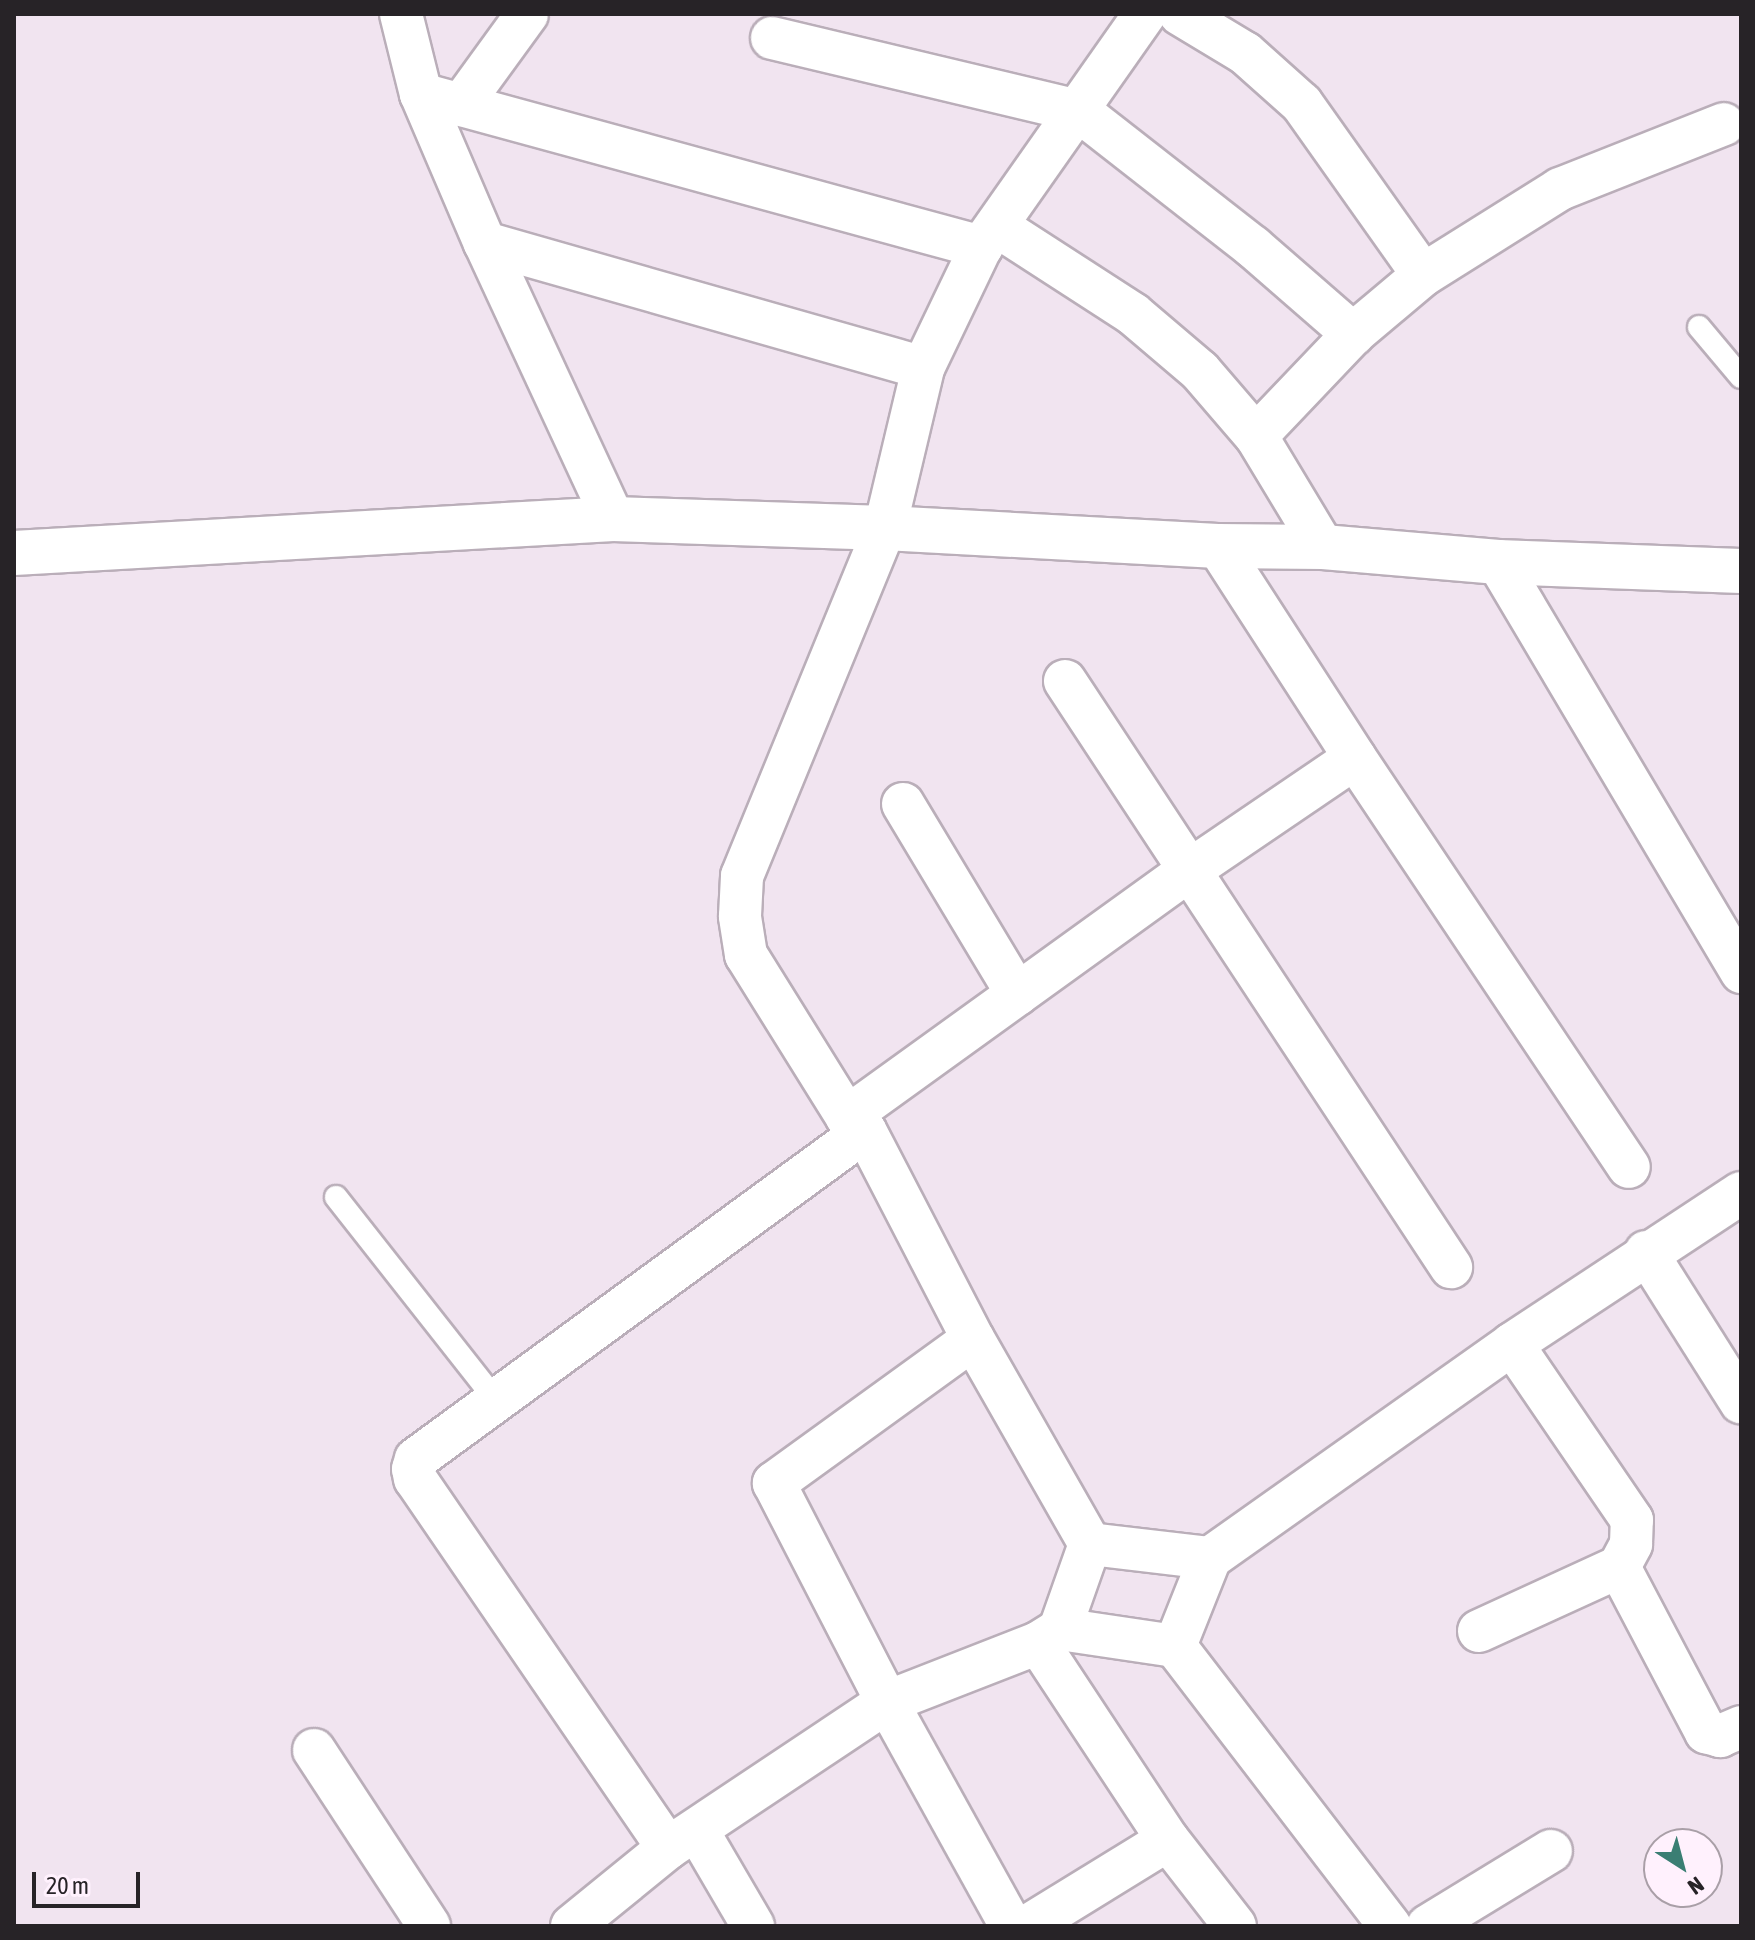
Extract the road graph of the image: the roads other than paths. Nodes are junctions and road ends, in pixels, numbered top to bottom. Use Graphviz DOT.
graph roads {
  1 [pos="401,14"];
  2 [pos="527,14"];
  3 [pos="1145,14"];
  4 [pos="1180,14"];
  5 [pos="772,38"];
  6 [pos="421,94"];
  7 [pos="461,105"];
  8 [pos="1079,111"];
  9 [pos="1724,124"];
  10 [pos="989,236"];
  11 [pos="485,243"];
  12 [pos="1423,275"];
  13 [pos="1699,327"];
  14 [pos="1353,334"];
  15 [pos="923,368"];
  16 [pos="1741,377"];
  17 [pos="1256,436"];
  18 [pos="613,519"];
  19 [pos="885,528"];
  20 [pos="1218,546"];
  21 [pos="1323,547"];
  22 [pos="14,553"];
  23 [pos="1498,562"];
  24 [pos="1741,571"];
  25 [pos="1065,681"];
  26 [pos="1355,758"];
  27 [pos="903,804"];
  28 [pos="1190,870"];
  29 [pos="1741,972"];
  30 [pos="1017,994"];
  31 [pos="856,1124"];
  32 [pos="1629,1167"];
  33 [pos="1741,1193"];
  34 [pos="336,1197"];
  35 [pos="1646,1252"];
  36 [pos="1451,1267"];
  37 [pos="973,1339"];
  38 [pos="1512,1344"];
  39 [pos="496,1400"];
  40 [pos="1741,1402"];
  41 [pos="1090,1544"];
  42 [pos="1210,1558"];
  43 [pos="1619,1567"];
  44 [pos="1479,1631"];
  45 [pos="1049,1636"];
  46 [pos="1175,1646"];
  47 [pos="887,1702"];
  48 [pos="1741,1727"];
  49 [pos="314,1750"];
  50 [pos="682,1839"];
  51 [pos="1168,1840"];
  52 [pos="1551,1851"];
  53 [pos="429,1926"];
  54 [pos="572,1926"];
  55 [pos="753,1926"];
  56 [pos="1011,1926"];
  57 [pos="1028,1926"];
  58 [pos="1235,1926"];
  59 [pos="1390,1926"];
  60 [pos="1428,1926"];
  1 -- 6 [label="street"];
  2 -- 7 [label="street"];
  3 -- 8 [label="street"];
  4 -- 12 [label="street"];
  5 -- 8 [label="street"];
  6 -- 7 [label="street"];
  6 -- 11 [label="street"];
  7 -- 10 [label="street"];
  8 -- 10 [label="street"];
  8 -- 14 [label="street"];
  9 -- 12 [label="street"];
  10 -- 15 [label="street"];
  10 -- 17 [label="street"];
  11 -- 15 [label="street"];
  11 -- 18 [label="street"];
  12 -- 14 [label="street"];
  13 -- 16 [label="lane"];
  14 -- 17 [label="street"];
  15 -- 19 [label="street"];
  17 -- 21 [label="street"];
  18 -- 19 [label="street"];
  18 -- 22 [label="street"];
  19 -- 20 [label="street"];
  19 -- 31 [label="street"];
  20 -- 21 [label="street"];
  20 -- 26 [label="street"];
  21 -- 23 [label="street"];
  23 -- 24 [label="street"];
  23 -- 29 [label="street"];
  25 -- 28 [label="street"];
  26 -- 28 [label="street"];
  26 -- 32 [label="street"];
  27 -- 30 [label="street"];
  28 -- 30 [label="street"];
  28 -- 36 [label="street"];
  30 -- 31 [label="street"];
  31 -- 37 [label="street"];
  31 -- 39 [label="street"];
  33 -- 35 [label="street"];
  34 -- 39 [label="lane"];
  35 -- 38 [label="street"];
  35 -- 40 [label="street"];
  37 -- 41 [label="street"];
  37 -- 47 [label="street"];
  38 -- 42 [label="street"];
  38 -- 43 [label="street"];
  39 -- 50 [label="street"];
  41 -- 42 [label="street"];
  41 -- 45 [label="street"];
  42 -- 46 [label="street"];
  43 -- 44 [label="street"];
  43 -- 48 [label="street"];
  45 -- 46 [label="street"];
  45 -- 47 [label="street"];
  45 -- 51 [label="street"];
  46 -- 59 [label="street"];
  47 -- 50 [label="street"];
  47 -- 56 [label="street"];
  49 -- 53 [label="street"];
  50 -- 54 [label="street"];
  50 -- 55 [label="street"];
  51 -- 57 [label="street"];
  51 -- 58 [label="street"];
  52 -- 60 [label="street"];
}
